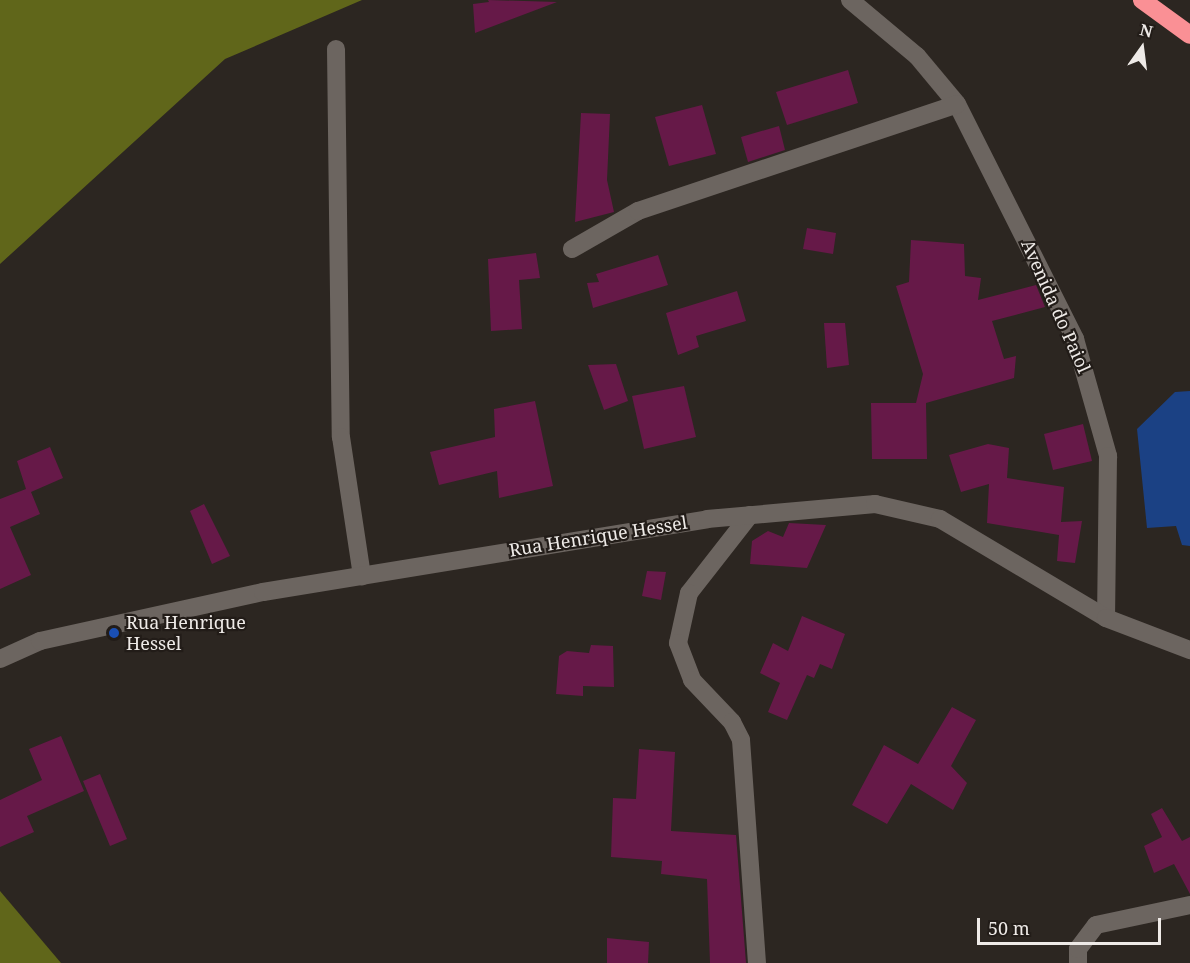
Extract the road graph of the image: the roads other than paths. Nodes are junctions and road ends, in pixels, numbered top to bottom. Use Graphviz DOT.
graph roads {
  1 [pos="850,0"];
  2 [pos="1142,0"];
  3 [pos="1190,35"];
  4 [pos="336,49"];
  5 [pos="957,104"];
  6 [pos="572,249"];
  7 [pos="750,515"];
  8 [pos="362,576"];
  9 [pos="1106,618"];
  10 [pos="1190,650"];
  11 [pos="0,659"];
  12 [pos="1190,905"];
  13 [pos="757,963"];
  14 [pos="1078,963"];
  1 -- 5 [label="street, Avenida do Paiol"];
  2 -- 3 [label="highway"];
  4 -- 8 [label="street"];
  5 -- 6 [label="street"];
  5 -- 9 [label="street, Avenida do Paiol"];
  7 -- 8 [label="street, Rua Henrique Hessel"];
  7 -- 9 [label="street, Rua Henrique Hessel"];
  7 -- 13 [label="street"];
  8 -- 11 [label="street, Rua Henrique Hessel"];
  9 -- 10 [label="street"];
  12 -- 14 [label="street"];
}
